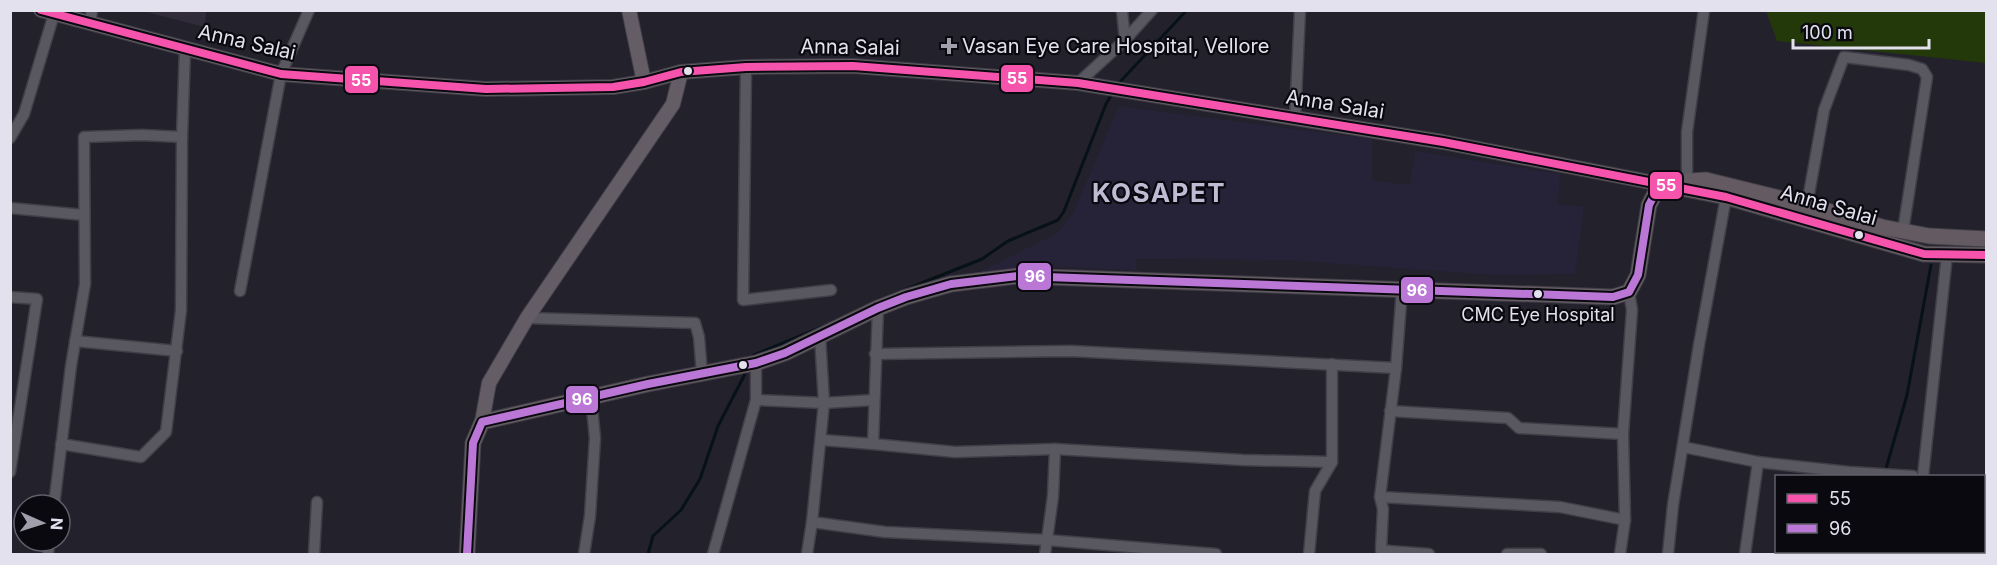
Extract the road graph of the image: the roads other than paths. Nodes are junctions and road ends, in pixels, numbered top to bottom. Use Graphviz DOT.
graph roads {
  1 [pos="309,10"];
  2 [pos="629,10"];
  3 [pos="1122,10"];
  4 [pos="1152,10"];
  5 [pos="1300,10"];
  6 [pos="1704,10"];
  7 [pos="48,12"];
  8 [pos="91,17"];
  9 [pos="1125,40"];
  10 [pos="185,49"];
  11 [pos="746,67"];
  12 [pos="681,72"];
  13 [pos="281,74"];
  14 [pos="644,82"];
  15 [pos="1078,83"];
  16 [pos="10,112"];
  17 [pos="24,114"];
  18 [pos="1295,119"];
  19 [pos="182,137"];
  20 [pos="10,138"];
  21 [pos="1687,180"];
  22 [pos="1660,184"];
  23 [pos="1726,197"];
  24 [pos="1808,205"];
  25 [pos="10,208"];
  26 [pos="84,215"];
  27 [pos="1903,231"];
  28 [pos="1986,239"];
  29 [pos="1947,255"];
  30 [pos="1986,255"];
  31 [pos="1402,289"];
  32 [pos="831,290"];
  33 [pos="240,291"];
  34 [pos="1629,292"];
  35 [pos="10,297"];
  36 [pos="878,308"];
  37 [pos="527,318"];
  38 [pos="820,336"];
  39 [pos="75,341"];
  40 [pos="177,351"];
  41 [pos="875,354"];
  42 [pos="756,363"];
  43 [pos="1332,364"];
  44 [pos="1396,368"];
  45 [pos="702,374"];
  46 [pos="591,398"];
  47 [pos="756,400"];
  48 [pos="874,400"];
  49 [pos="824,403"];
  50 [pos="1390,411"];
  51 [pos="482,422"];
  52 [pos="1623,434"];
  53 [pos="822,440"];
  54 [pos="61,444"];
  55 [pos="873,444"];
  56 [pos="1683,447"];
  57 [pos="1055,449"];
  58 [pos="1332,462"];
  59 [pos="1758,462"];
  60 [pos="10,472"];
  61 [pos="1815,473"];
  62 [pos="1864,475"];
  63 [pos="1923,475"];
  64 [pos="55,493"];
  65 [pos="1380,497"];
  66 [pos="317,502"];
  67 [pos="1625,520"];
  68 [pos="812,522"];
  69 [pos="1047,540"];
  70 [pos="1389,553"];
  71 [pos="314,555"];
  72 [pos="467,555"];
  73 [pos="584,555"];
  74 [pos="712,555"];
  75 [pos="807,555"];
  76 [pos="1045,555"];
  77 [pos="1216,555"];
  78 [pos="1309,555"];
  79 [pos="1429,555"];
  80 [pos="1507,555"];
  81 [pos="1541,555"];
  82 [pos="1620,555"];
  83 [pos="1668,555"];
  84 [pos="1745,555"];
  1 -- 13 [label="street"];
  2 -- 14 [label="main road"];
  3 -- 9 [label="street"];
  4 -- 9 [label="street"];
  5 -- 18 [label="street"];
  6 -- 21 [label="street"];
  7 -- 8 [label="main road, Anna Salai"];
  7 -- 17 [label="street"];
  8 -- 10 [label="main road, Anna Salai"];
  9 -- 15 [label="street"];
  10 -- 13 [label="main road, Anna Salai"];
  10 -- 19 [label="street"];
  11 -- 12 [label="main road, Anna Salai"];
  11 -- 15 [label="main road, Anna Salai"];
  11 -- 32 [label="street"];
  12 -- 14 [label="main road, Anna Salai"];
  12 -- 37 [label="main road"];
  13 -- 14 [label="main road, Anna Salai"];
  13 -- 33 [label="street"];
  15 -- 18 [label="main road, Anna Salai"];
  16 -- 17 [label="street"];
  17 -- 20 [label="street"];
  18 -- 22 [label="main road, Anna Salai"];
  19 -- 26 [label="street"];
  19 -- 40 [label="street"];
  21 -- 22 [label="highway, Anna Salai"];
  21 -- 24 [label="highway, Anna Salai"];
  22 -- 23 [label="highway, Anna Salai"];
  22 -- 34 [label="highway"];
  23 -- 29 [label="highway, Anna Salai"];
  23 -- 56 [label="street"];
  24 -- 27 [label="highway, Anna Salai"];
  24 -- 27 [label="street"];
  25 -- 26 [label="street"];
  26 -- 39 [label="street"];
  27 -- 28 [label="highway, Anna Salai"];
  29 -- 30 [label="highway, Anna Salai"];
  29 -- 63 [label="street"];
  31 -- 34 [label="highway"];
  31 -- 36 [label="highway"];
  31 -- 44 [label="street"];
  34 -- 52 [label="street"];
  35 -- 60 [label="street"];
  36 -- 38 [label="highway"];
  36 -- 41 [label="street"];
  37 -- 45 [label="street"];
  37 -- 51 [label="main road"];
  38 -- 42 [label="highway"];
  38 -- 49 [label="street"];
  39 -- 40 [label="street"];
  39 -- 54 [label="street"];
  40 -- 54 [label="street"];
  41 -- 43 [label="street"];
  41 -- 48 [label="street"];
  42 -- 45 [label="highway"];
  42 -- 47 [label="street"];
  43 -- 44 [label="street"];
  43 -- 58 [label="street"];
  44 -- 50 [label="street"];
  45 -- 46 [label="highway"];
  46 -- 51 [label="highway"];
  46 -- 73 [label="street"];
  47 -- 49 [label="street"];
  47 -- 74 [label="street"];
  48 -- 49 [label="street"];
  48 -- 55 [label="street"];
  49 -- 53 [label="street"];
  50 -- 52 [label="street"];
  50 -- 65 [label="street"];
  51 -- 72 [label="highway"];
  52 -- 67 [label="street"];
  53 -- 55 [label="street"];
  53 -- 68 [label="street"];
  54 -- 64 [label="street"];
  55 -- 57 [label="street"];
  56 -- 59 [label="street"];
  56 -- 83 [label="street"];
  57 -- 58 [label="street"];
  57 -- 69 [label="street"];
  58 -- 78 [label="street"];
  59 -- 61 [label="street"];
  59 -- 84 [label="street"];
  61 -- 62 [label="street"];
  65 -- 67 [label="street"];
  65 -- 70 [label="street"];
  66 -- 71 [label="street"];
  67 -- 82 [label="street"];
  68 -- 69 [label="street"];
  68 -- 75 [label="street"];
  69 -- 76 [label="street"];
  69 -- 77 [label="street"];
  70 -- 79 [label="street"];
  80 -- 81 [label="street"];
}
